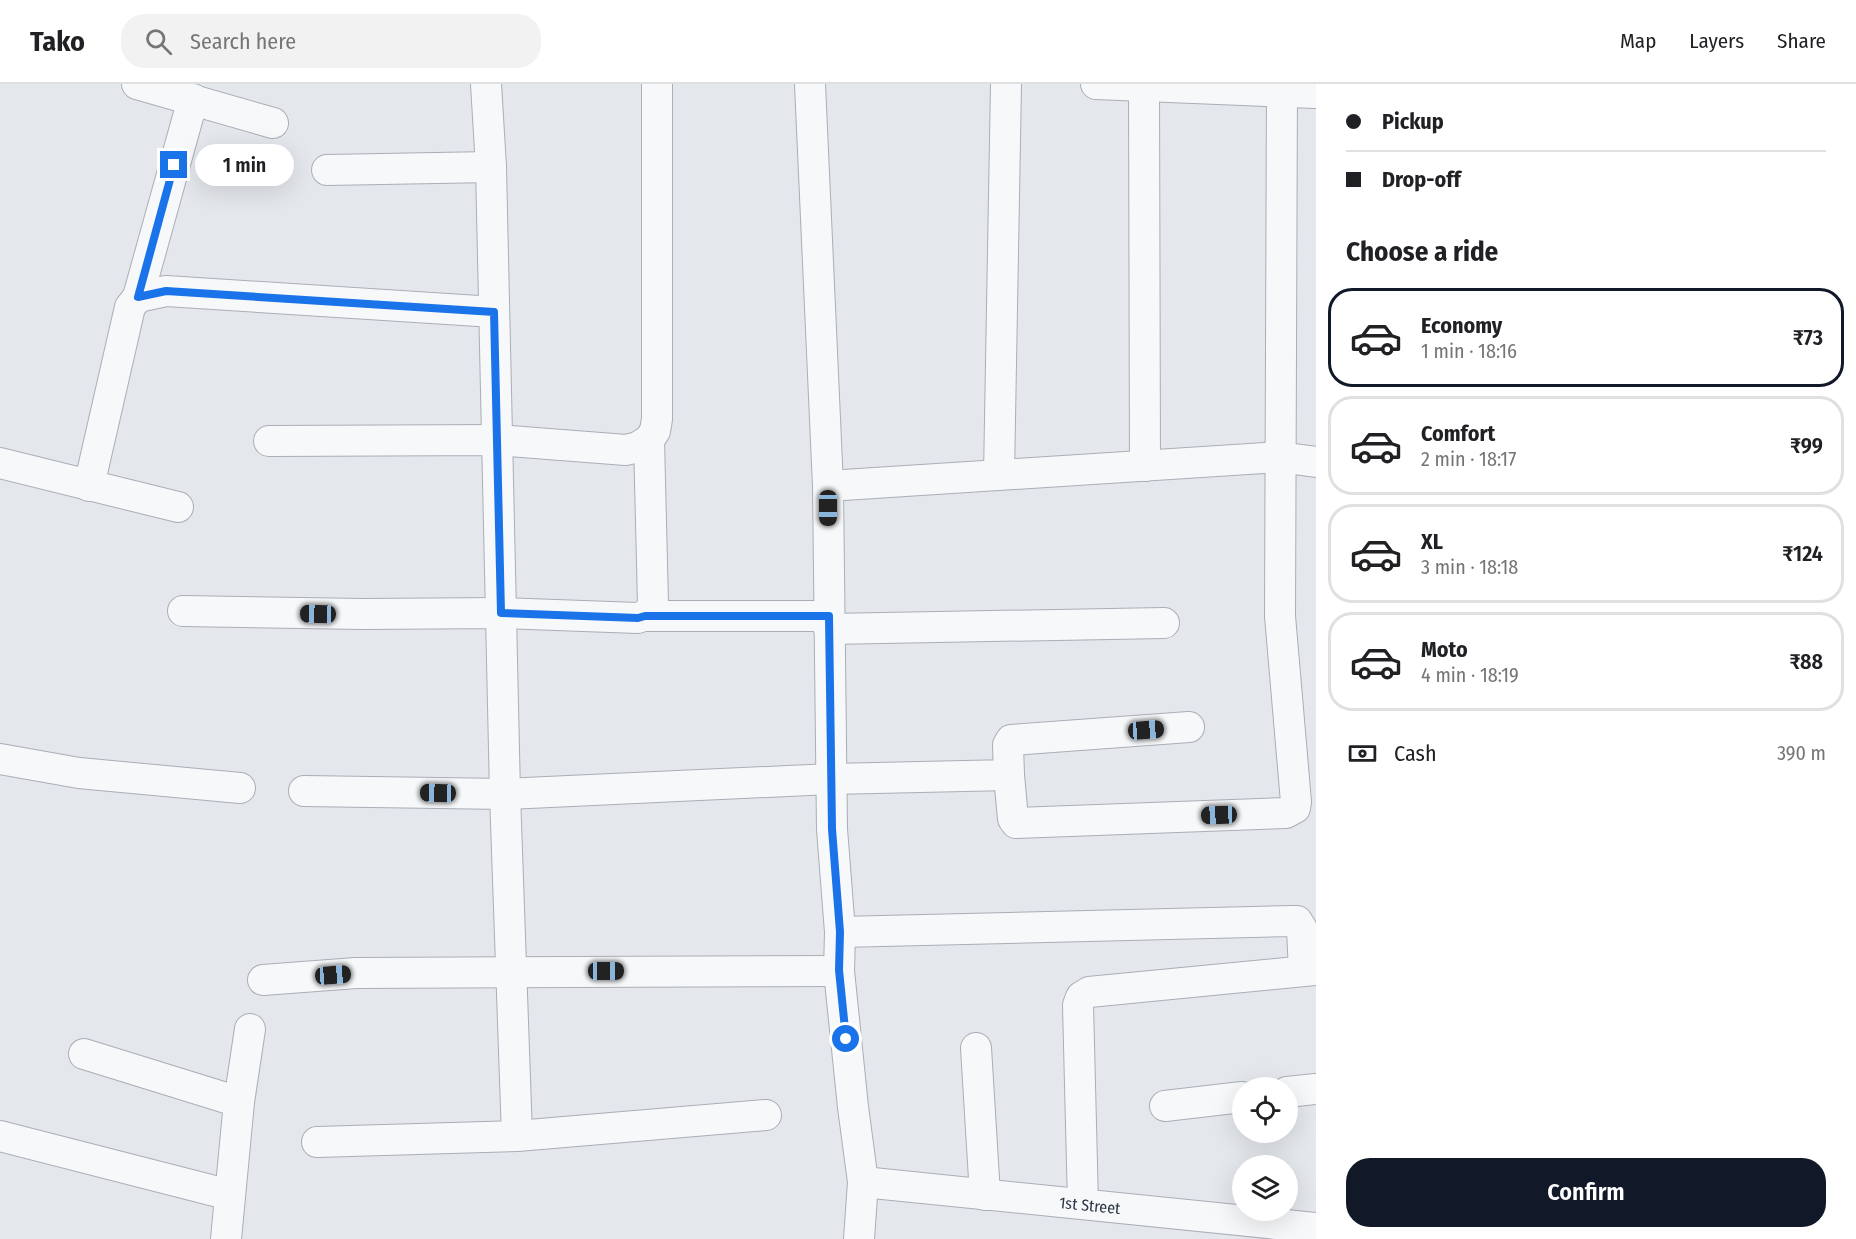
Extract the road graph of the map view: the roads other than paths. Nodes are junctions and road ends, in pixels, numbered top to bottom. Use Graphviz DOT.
graph roads {
  1 [pos="136,84"];
  2 [pos="486,84"];
  3 [pos="657,84"];
  4 [pos="810,84"];
  5 [pos="1006,84"];
  6 [pos="1096,84"];
  7 [pos="1144,86"];
  8 [pos="1282,88"];
  9 [pos="1316,93"];
  10 [pos="193,99"];
  11 [pos="273,123"];
  12 [pos="491,167"];
  13 [pos="327,170"];
  14 [pos="138,297"];
  15 [pos="494,312"];
  16 [pos="497,440"];
  17 [pos="649,440"];
  18 [pos="269,441"];
  19 [pos="1279,457"];
  20 [pos="1316,462"];
  21 [pos="0,463"];
  22 [pos="1145,466"];
  23 [pos="999,475"];
  24 [pos="89,486"];
  25 [pos="828,486"];
  26 [pos="178,507"];
  27 [pos="183,611"];
  28 [pos="501,613"];
  29 [pos="645,616"];
  30 [pos="829,623"];
  31 [pos="1164,623"];
  32 [pos="1189,727"];
  33 [pos="0,759"];
  34 [pos="1009,775"];
  35 [pos="831,779"];
  36 [pos="240,788"];
  37 [pos="304,791"];
  38 [pos="505,794"];
  39 [pos="1306,808"];
  40 [pos="840,932"];
  41 [pos="839,970"];
  42 [pos="1310,970"];
  43 [pos="513,971"];
  44 [pos="263,980"];
  45 [pos="250,1029"];
  46 [pos="976,1048"];
  47 [pos="84,1054"];
  48 [pos="1316,1089"];
  49 [pos="1298,1091"];
  50 [pos="1232,1098"];
  51 [pos="239,1102"];
  52 [pos="1165,1106"];
  53 [pos="765,1115"];
  54 [pos="0,1136"];
  55 [pos="517,1136"];
  56 [pos="317,1142"];
  57 [pos="863,1182"];
  58 [pos="230,1195"];
  59 [pos="984,1195"];
  60 [pos="1083,1204"];
  61 [pos="1316,1228"];
  62 [pos="226,1239"];
  63 [pos="859,1239"];
  1 -- 10 [label="street"];
  2 -- 12 [label="street"];
  3 -- 17 [label="street"];
  4 -- 25 [label="street"];
  5 -- 23 [label="street"];
  6 -- 7 [label="street"];
  7 -- 8 [label="street"];
  7 -- 22 [label="street"];
  8 -- 9 [label="street"];
  8 -- 19 [label="street"];
  10 -- 11 [label="street"];
  10 -- 14 [label="street"];
  12 -- 13 [label="street"];
  12 -- 15 [label="street"];
  14 -- 15 [label="street"];
  14 -- 24 [label="street"];
  15 -- 16 [label="street"];
  16 -- 17 [label="street"];
  16 -- 18 [label="street"];
  16 -- 28 [label="street"];
  17 -- 29 [label="street"];
  19 -- 20 [label="street"];
  19 -- 22 [label="street"];
  19 -- 39 [label="street"];
  21 -- 24 [label="street"];
  22 -- 23 [label="street"];
  23 -- 25 [label="street"];
  24 -- 26 [label="street"];
  25 -- 30 [label="street"];
  27 -- 28 [label="street"];
  28 -- 29 [label="street"];
  28 -- 38 [label="street"];
  29 -- 30 [label="street"];
  30 -- 31 [label="street"];
  30 -- 35 [label="street"];
  32 -- 34 [label="street"];
  33 -- 36 [label="street"];
  34 -- 35 [label="street"];
  34 -- 39 [label="street"];
  35 -- 38 [label="street"];
  35 -- 40 [label="street"];
  37 -- 38 [label="street"];
  38 -- 43 [label="street"];
  40 -- 41 [label="street"];
  40 -- 42 [label="street"];
  41 -- 43 [label="street"];
  41 -- 57 [label="street"];
  42 -- 60 [label="street"];
  43 -- 44 [label="street"];
  43 -- 55 [label="street"];
  45 -- 51 [label="street"];
  46 -- 59 [label="street"];
  47 -- 51 [label="street"];
  48 -- 49 [label="street"];
  50 -- 52 [label="street"];
  51 -- 58 [label="street"];
  53 -- 55 [label="street"];
  54 -- 58 [label="street"];
  55 -- 56 [label="street"];
  57 -- 59 [label="street, 1st Street"];
  57 -- 63 [label="street"];
  58 -- 62 [label="street"];
  59 -- 60 [label="street, 1st Street"];
  60 -- 61 [label="street, 1st Street"];
}
